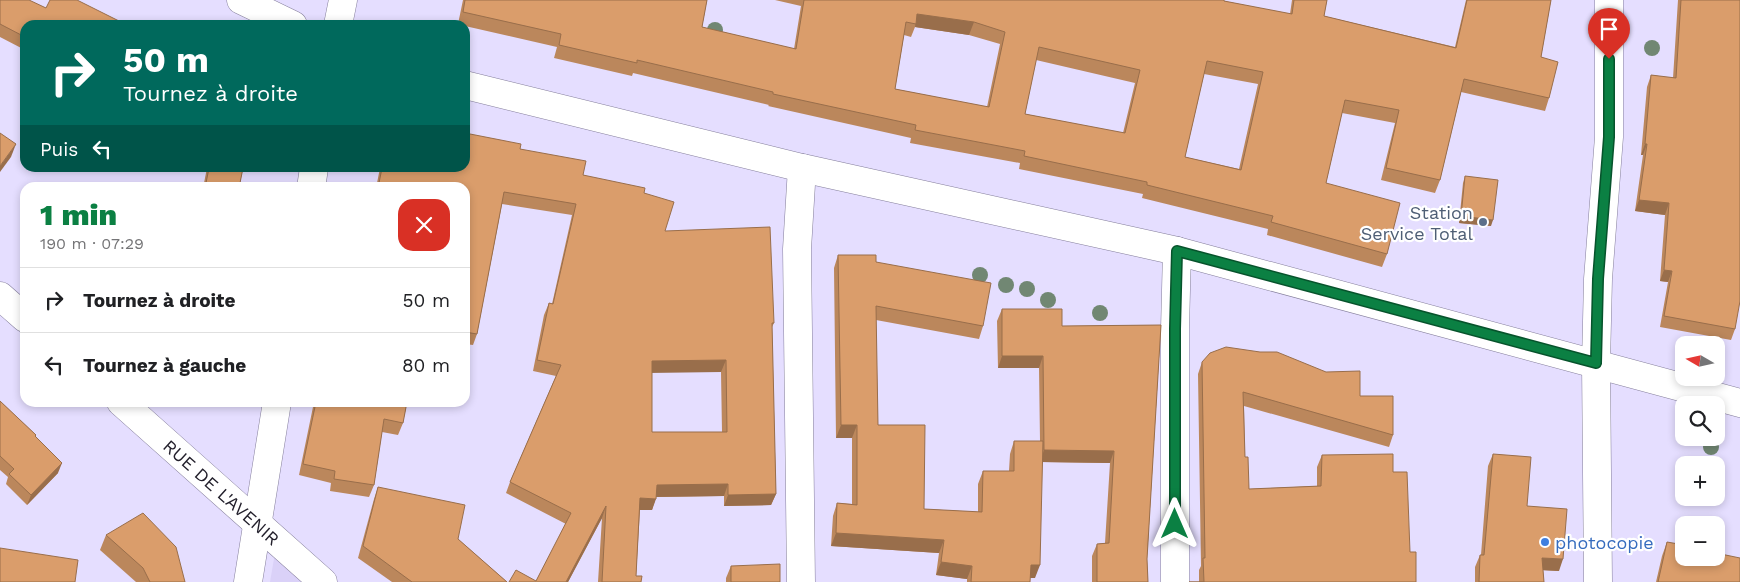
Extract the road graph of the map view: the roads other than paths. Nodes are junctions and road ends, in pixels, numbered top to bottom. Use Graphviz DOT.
graph roads {
  1 [pos="241,0"];
  2 [pos="343,0"];
  3 [pos="1609,0"];
  4 [pos="283,20"];
  5 [pos="339,20"];
  6 [pos="470,86"];
  7 [pos="802,168"];
  8 [pos="1177,251"];
  9 [pos="0,296"];
  10 [pos="20,314"];
  11 [pos="1596,363"];
  12 [pos="1740,402"];
  13 [pos="127,407"];
  14 [pos="276,407"];
  15 [pos="258,524"];
  16 [pos="248,582"];
  17 [pos="323,582"];
  18 [pos="800,582"];
  19 [pos="1175,582"];
  20 [pos="1598,582"];
  1 -- 4 [label="street"];
  2 -- 5 [label="street"];
  3 -- 11 [label="street"];
  6 -- 7 [label="street"];
  7 -- 8 [label="street"];
  7 -- 18 [label="street"];
  8 -- 11 [label="street"];
  8 -- 19 [label="street"];
  9 -- 10 [label="street"];
  11 -- 12 [label="street"];
  11 -- 20 [label="street"];
  13 -- 15 [label="street, RUE DE L'AVENIR"];
  14 -- 15 [label="street"];
  15 -- 16 [label="street"];
  15 -- 17 [label="street, RUE DE L'AVENIR"];
}
